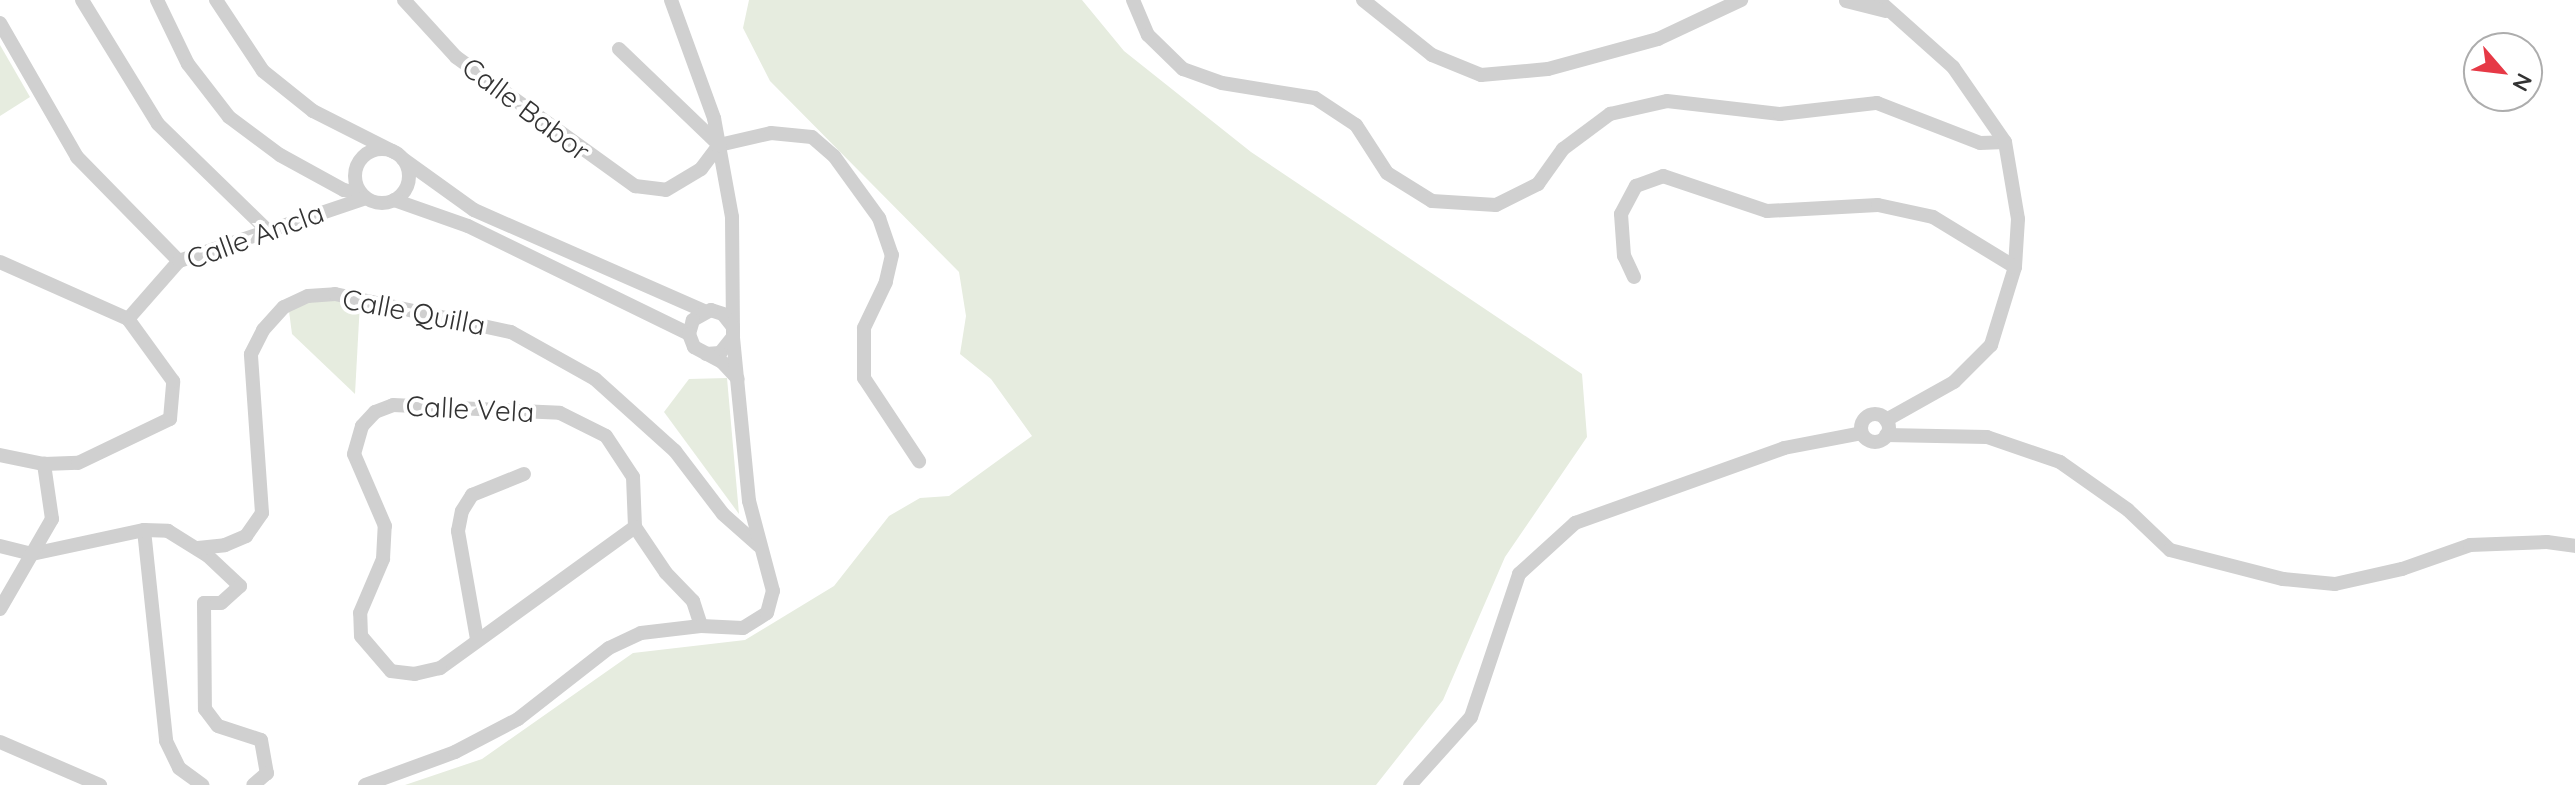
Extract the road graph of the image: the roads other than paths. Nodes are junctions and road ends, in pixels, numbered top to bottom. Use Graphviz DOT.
graph roads {
  1 [pos="82,0"];
  2 [pos="157,0"];
  3 [pos="216,0"];
  4 [pos="404,0"];
  5 [pos="671,0"];
  6 [pos="1133,0"];
  7 [pos="1363,0"];
  8 [pos="1741,0"];
  9 [pos="1843,0"];
  10 [pos="1882,6"];
  11 [pos="0,23"];
  12 [pos="619,49"];
  13 [pos="2005,142"];
  14 [pos="719,145"];
  15 [pos="399,156"];
  16 [pos="363,196"];
  17 [pos="394,200"];
  18 [pos="266,229"];
  19 [pos="179,261"];
  20 [pos="0,262"];
  21 [pos="2015,267"];
  22 [pos="1634,277"];
  23 [pos="733,287"];
  24 [pos="711,311"];
  25 [pos="128,319"];
  26 [pos="733,333"];
  27 [pos="689,334"];
  28 [pos="706,354"];
  29 [pos="738,379"];
  30 [pos="1886,427"];
  31 [pos="1862,433"];
  32 [pos="0,455"];
  33 [pos="919,461"];
  34 [pos="44,464"];
  35 [pos="524,474"];
  36 [pos="635,527"];
  37 [pos="144,530"];
  38 [pos="0,546"];
  39 [pos="759,546"];
  40 [pos="2575,546"];
  41 [pos="198,548"];
  42 [pos="32,554"];
  43 [pos="0,609"];
  44 [pos="701,626"];
  45 [pos="477,639"];
  46 [pos="0,742"];
  47 [pos="100,785"];
  48 [pos="202,785"];
  49 [pos="253,785"];
  50 [pos="365,785"];
  51 [pos="1410,785"];
  1 -- 18 [label="street"];
  2 -- 16 [label="street"];
  3 -- 15 [label="street"];
  4 -- 14 [label="street, Calle Babor"];
  5 -- 14 [label="street"];
  6 -- 13 [label="street"];
  7 -- 8 [label="street"];
  9 -- 10 [label="street"];
  10 -- 13 [label="street"];
  11 -- 19 [label="street"];
  12 -- 14 [label="street"];
  13 -- 21 [label="street"];
  14 -- 23 [label="street"];
  14 -- 33 [label="street"];
  15 -- 16 [label="street"];
  15 -- 17 [label="street"];
  15 -- 24 [label="street"];
  16 -- 17 [label="street"];
  16 -- 18 [label="street, Calle Ancla"];
  17 -- 27 [label="street"];
  18 -- 19 [label="street, Calle Ancla"];
  19 -- 25 [label="street, Calle Ancla"];
  20 -- 25 [label="street"];
  21 -- 22 [label="street"];
  21 -- 30 [label="street"];
  23 -- 24 [label="street"];
  23 -- 26 [label="street"];
  24 -- 26 [label="street"];
  24 -- 27 [label="street"];
  25 -- 34 [label="street"];
  26 -- 28 [label="street"];
  26 -- 29 [label="street"];
  27 -- 28 [label="street"];
  28 -- 29 [label="street"];
  29 -- 39 [label="street"];
  30 -- 31 [label="street"];
  30 -- 31 [label="street"];
  30 -- 40 [label="street"];
  31 -- 51 [label="street"];
  32 -- 34 [label="street"];
  34 -- 42 [label="street"];
  35 -- 45 [label="street"];
  36 -- 44 [label="street"];
  36 -- 45 [label="street, Calle Vela"];
  36 -- 45 [label="street, Calle Vela"];
  37 -- 41 [label="street"];
  37 -- 42 [label="street"];
  37 -- 48 [label="street"];
  38 -- 42 [label="street"];
  39 -- 41 [label="street, Calle Quilla"];
  39 -- 44 [label="street"];
  41 -- 49 [label="street"];
  42 -- 43 [label="street"];
  44 -- 50 [label="street"];
  46 -- 47 [label="street"];
}
